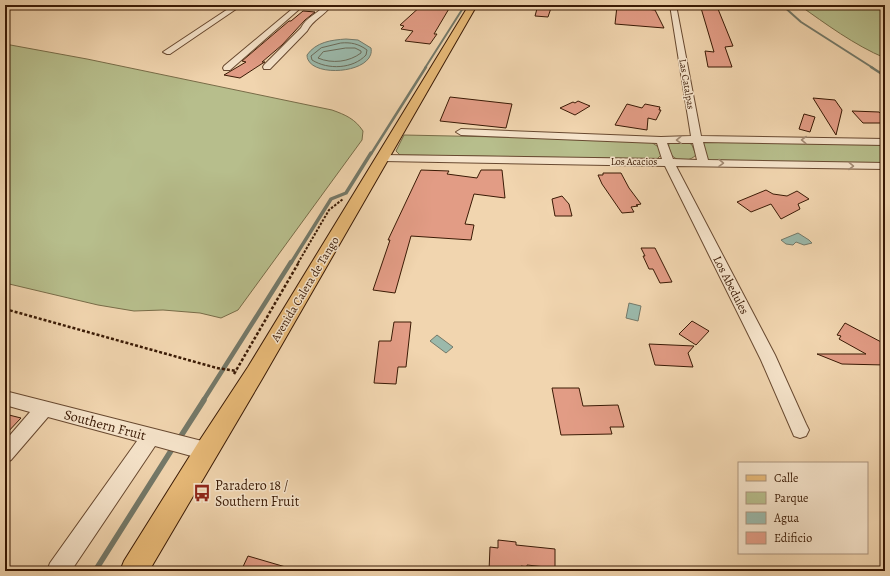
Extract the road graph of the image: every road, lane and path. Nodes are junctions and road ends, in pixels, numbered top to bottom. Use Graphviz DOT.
graph roads {
  1 [pos="239,5"];
  2 [pos="301,5"];
  3 [pos="329,5"];
  4 [pos="473,5"];
  5 [pos="673,5"];
  6 [pos="167,52"];
  7 [pos="267,67"];
  8 [pos="227,68"];
  9 [pos="461,132"];
  10 [pos="661,140"];
  11 [pos="697,140"];
  12 [pos="885,142"];
  13 [pos="383,158"];
  14 [pos="668,162"];
  15 [pos="703,162"];
  16 [pos="885,166"];
  17 [pos="5,309"];
  18 [pos="229,370"];
  19 [pos="5,398"];
  20 [pos="44,409"];
  21 [pos="800,430"];
  22 [pos="151,437"];
  23 [pos="206,451"];
  24 [pos="5,454"];
  25 [pos="58,571"];
  26 [pos="134,571"];
  1 -- 6 [label="street"];
  2 -- 8 [label="street"];
  3 -- 7 [label="street"];
  4 -- 13 [label="main road, Avenida Calera de Tango"];
  5 -- 11 [label="street, Las Catalpas"];
  9 -- 10 [label="street, Los Acacios"];
  11 -- 10 [label="street, Los Acacios, one-way"];
  10 -- 14 [label="street, Los Abedules"];
  12 -- 11 [label="street, Los Acacios, one-way"];
  11 -- 15 [label="street, Las Catalpas"];
  13 -- 14 [label="street, Los Acacios"];
  13 -- 23 [label="main road, Avenida Calera de Tango"];
  14 -- 15 [label="street, Los Acacios"];
  14 -- 21 [label="street, Los Abedules"];
  15 -- 16 [label="street, Los Acacios, one-way"];
  17 -- 18 [label="path"];
  19 -- 20 [label="street, Southern Fruit"];
  20 -- 22 [label="street, Southern Fruit"];
  20 -- 24 [label="street"];
  22 -- 23 [label="street, Southern Fruit"];
  22 -- 25 [label="street"];
  23 -- 26 [label="main road, Avenida Calera de Tango"];
}
